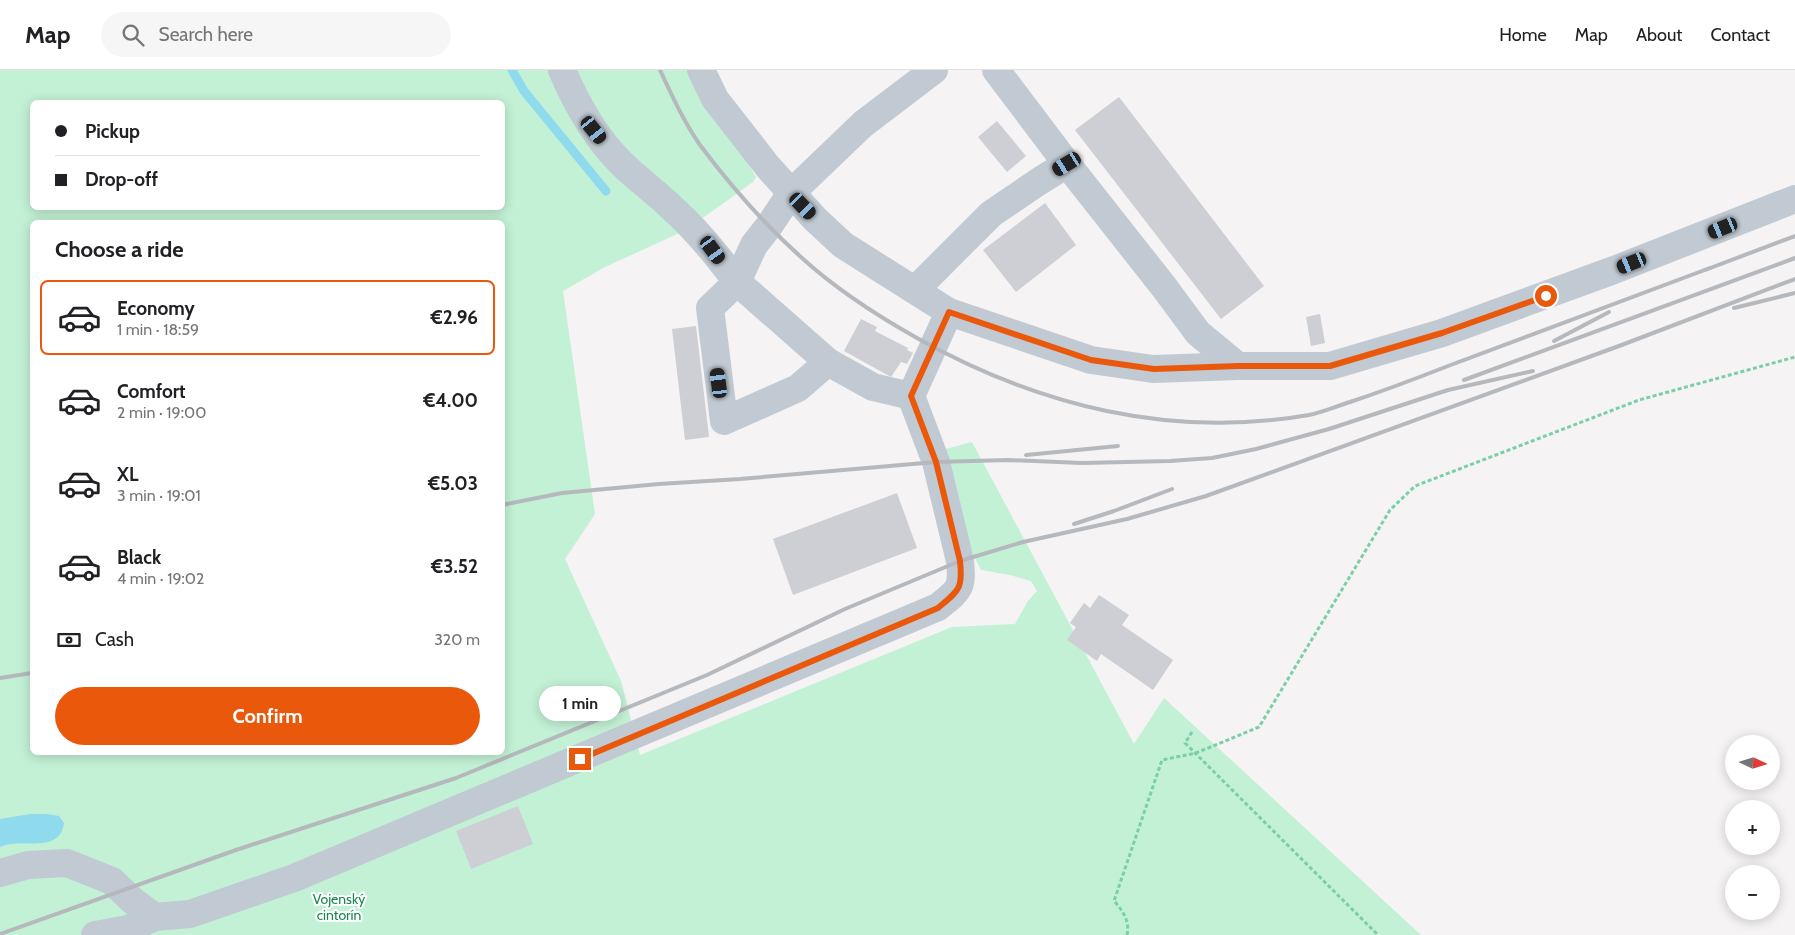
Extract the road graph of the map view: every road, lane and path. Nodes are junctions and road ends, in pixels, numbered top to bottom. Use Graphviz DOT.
graph roads {
  1 [pos="562,70"];
  2 [pos="701,70"];
  3 [pos="934,70"];
  4 [pos="996,70"];
  5 [pos="1067,164"];
  6 [pos="791,193"];
  7 [pos="1795,199"];
  8 [pos="737,282"];
  9 [pos="916,289"];
  10 [pos="949,312"];
  11 [pos="1795,357"];
  12 [pos="828,362"];
  13 [pos="1238,366"];
  14 [pos="911,396"];
  15 [pos="1192,732"];
  16 [pos="1196,753"];
  17 [pos="0,873"];
  18 [pos="156,917"];
  19 [pos="95,935"];
  20 [pos="1127,935"];
  21 [pos="1378,935"];
  1 -- 8 [label="lane"];
  2 -- 6 [label="lane"];
  3 -- 6 [label="lane"];
  4 -- 5 [label="lane"];
  5 -- 9 [label="lane"];
  5 -- 13 [label="lane"];
  6 -- 8 [label="lane"];
  6 -- 9 [label="lane"];
  7 -- 13 [label="lane"];
  8 -- 12 [label="lane"];
  8 -- 12 [label="lane"];
  9 -- 10 [label="lane"];
  10 -- 13 [label="lane"];
  10 -- 14 [label="lane"];
  11 -- 16 [label="path"];
  12 -- 14 [label="lane"];
  14 -- 18 [label="lane"];
  15 -- 16 [label="path"];
  16 -- 20 [label="path"];
  16 -- 21 [label="path"];
  17 -- 18 [label="lane"];
  18 -- 19 [label="lane"];
}
